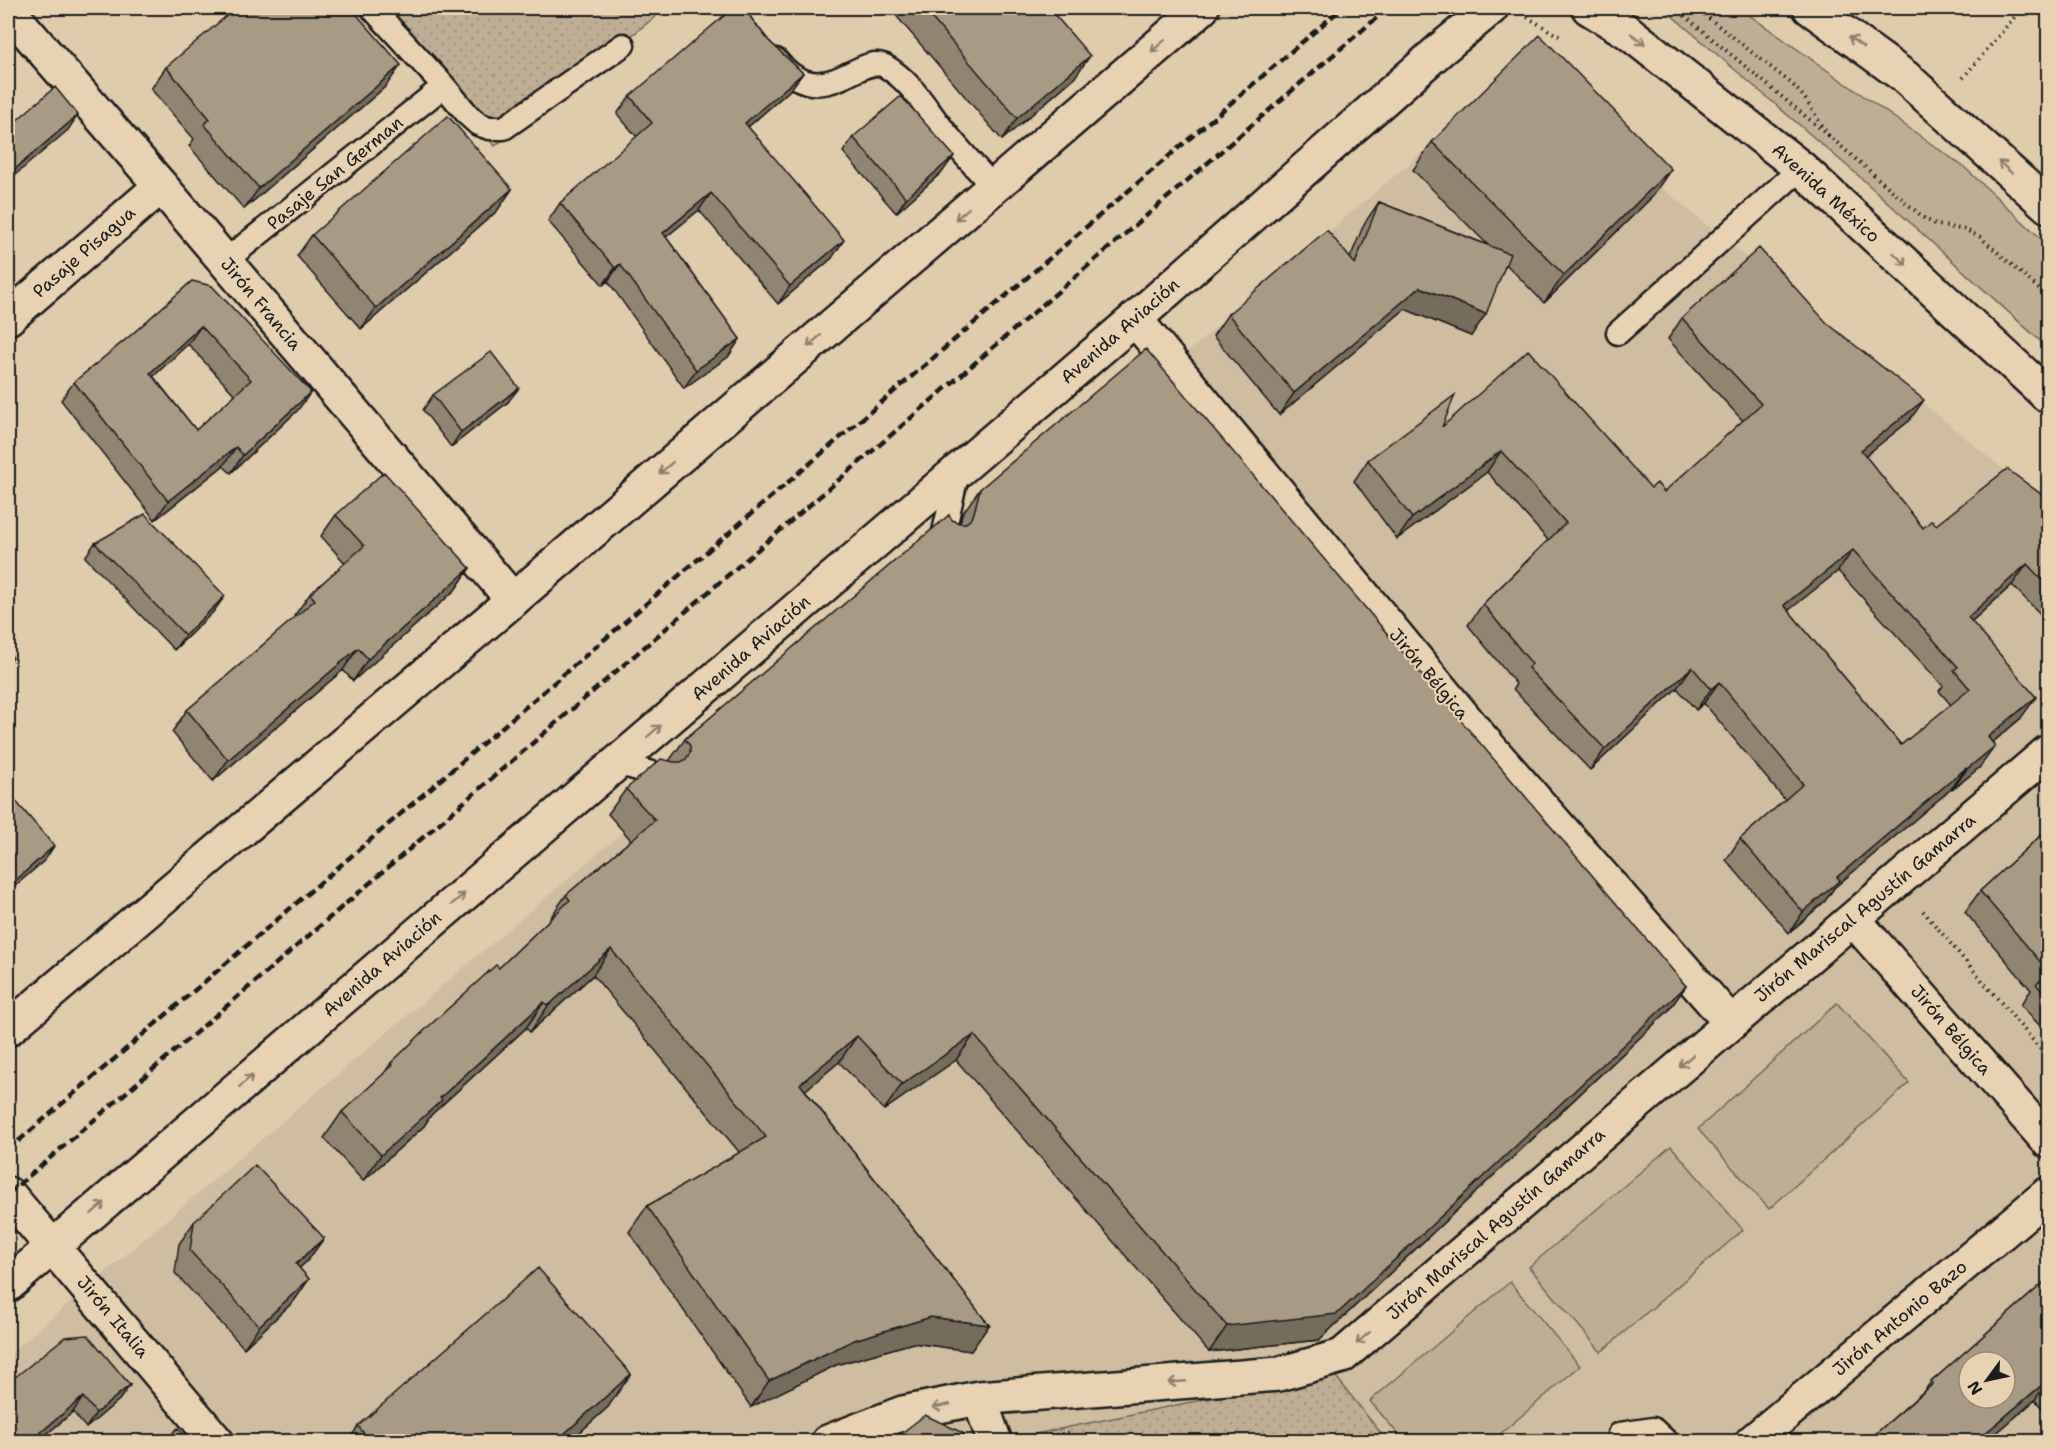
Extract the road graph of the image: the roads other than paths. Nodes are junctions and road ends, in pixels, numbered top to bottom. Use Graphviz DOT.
graph roads {
  1 [pos="372,8"];
  2 [pos="1202,8"];
  3 [pos="1491,8"];
  4 [pos="1589,8"];
  5 [pos="1810,8"];
  6 [pos="8,10"];
  7 [pos="623,45"];
  8 [pos="764,46"];
  9 [pos="444,86"];
  10 [pos="1802,168"];
  11 [pos="161,186"];
  12 [pos="993,187"];
  13 [pos="2049,206"];
  14 [pos="225,261"];
  15 [pos="8,318"];
  16 [pos="1134,319"];
  17 [pos="1618,333"];
  18 [pos="2049,396"];
  19 [pos="958,471"];
  20 [pos="943,536"];
  21 [pos="513,600"];
  22 [pos="2049,752"];
  23 [pos="616,763"];
  24 [pos="659,775"];
  25 [pos="1853,919"];
  26 [pos="1731,1023"];
  27 [pos="8,1029"];
  28 [pos="2049,1141"];
  29 [pos="8,1194"];
  30 [pos="2049,1194"];
  31 [pos="54,1246"];
  32 [pos="8,1285"];
  33 [pos="979,1398"];
  34 [pos="1620,1434"];
  35 [pos="217,1442"];
  36 [pos="828,1442"];
  37 [pos="995,1442"];
  38 [pos="1667,1442"];
  39 [pos="1752,1442"];
  1 -- 9 [label="lane"];
  2 -- 12 [label="main road, one-way"];
  3 -- 16 [label="main road, Avenida Aviación"];
  4 -- 10 [label="main road, Avenida México, one-way"];
  13 -- 5 [label="main road, one-way"];
  6 -- 11 [label="main road, Jirón Francia"];
  7 -- 9 [label="lane"];
  8 -- 12 [label="lane"];
  9 -- 14 [label="lane, Pasaje San German"];
  10 -- 17 [label="lane"];
  10 -- 18 [label="main road, Avenida México, one-way"];
  11 -- 14 [label="main road, Jirón Francia"];
  11 -- 15 [label="main road, Pasaje Pisagua"];
  12 -- 21 [label="main road, one-way"];
  14 -- 21 [label="main road, Jirón Francia"];
  16 -- 19 [label="main road, Avenida Aviación"];
  16 -- 26 [label="main road, Jirón Bélgica"];
  19 -- 20 [label="lane"];
  23 -- 19 [label="main road, Avenida Aviación, one-way"];
  21 -- 27 [label="main road"];
  22 -- 25 [label="main road, Jirón Mariscal Agustín Gamarra"];
  23 -- 24 [label="lane"];
  31 -- 23 [label="main road, Avenida Aviación, one-way"];
  25 -- 26 [label="main road, Jirón Mariscal Agustín Gamarra"];
  25 -- 28 [label="main road, Jirón Bélgica"];
  26 -- 33 [label="main road, Jirón Mariscal Agustín Gamarra, one-way"];
  29 -- 31 [label="main road, Jirón Italia"];
  30 -- 39 [label="main road, Jirón Antonio Bazo"];
  31 -- 32 [label="main road, Avenida Aviación"];
  31 -- 35 [label="main road, Jirón Italia"];
  33 -- 36 [label="main road, Jirón Mariscal Agustín Gamarra, one-way"];
  33 -- 37 [label="main road"];
  34 -- 38 [label="lane"];
}
